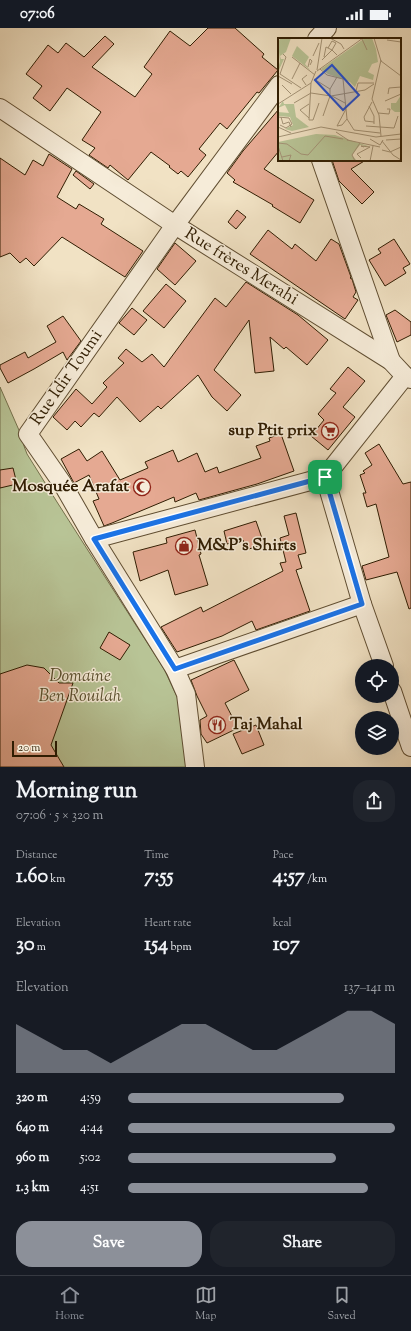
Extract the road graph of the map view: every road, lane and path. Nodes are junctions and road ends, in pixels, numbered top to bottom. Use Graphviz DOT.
graph roads {
  1 [pos="327,28"];
  2 [pos="318,38"];
  3 [pos="278,86"];
  4 [pos="2,112"];
  5 [pos="320,161"];
  6 [pos="175,225"];
  7 [pos="392,361"];
  8 [pos="408,378"];
  9 [pos="325,477"];
  10 [pos="94,539"];
  11 [pos="362,604"];
  12 [pos="382,659"];
  13 [pos="175,669"];
  14 [pos="396,703"];
  15 [pos="411,746"];
  16 [pos="196,767"];
  1 -- 2 [label="street"];
  3 -- 6 [label="street, Rue frères Merahi"];
  4 -- 6 [label="street"];
  5 -- 7 [label="street"];
  6 -- 7 [label="street, Rue frères Merahi"];
  6 -- 10 [label="street, Rue Idir Toumi"];
  7 -- 8 [label="street, Rue frères Merahi"];
  8 -- 9 [label="street"];
  9 -- 10 [label="street"];
  9 -- 11 [label="street"];
  10 -- 13 [label="street, Rue Idir Toumi"];
  11 -- 12 [label="street"];
  11 -- 13 [label="street"];
  13 -- 16 [label="street, Rue Idir Toumi"];
  14 -- 15 [label="street"];
}
